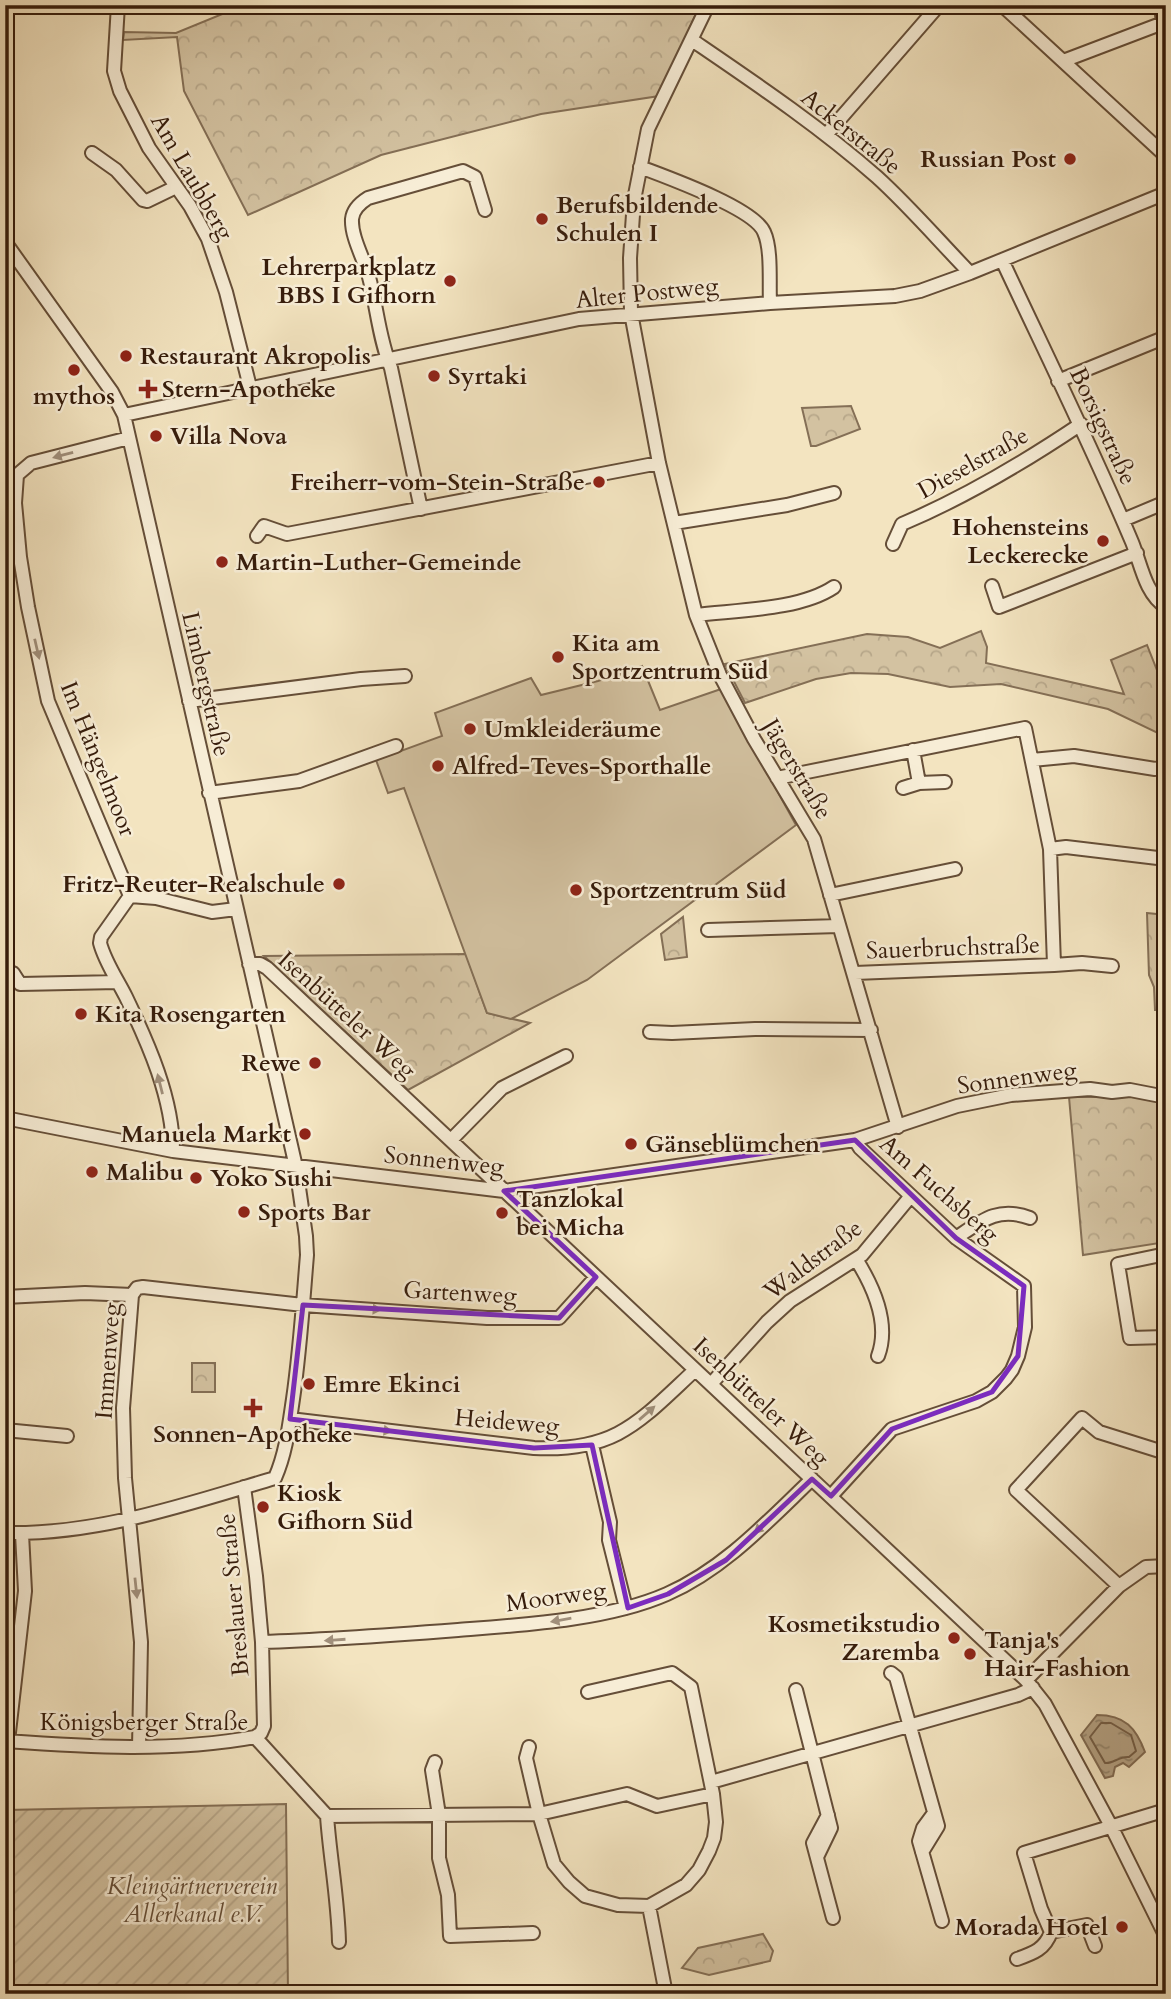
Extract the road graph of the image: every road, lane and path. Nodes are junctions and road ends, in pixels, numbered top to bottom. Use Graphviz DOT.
graph roads {
  1 [pos="118,5"];
  2 [pos="708,5"];
  3 [pos="939,5"];
  4 [pos="1002,5"];
  5 [pos="1161,5"];
  6 [pos="692,40"];
  7 [pos="1063,61"];
  8 [pos="826,135"];
  9 [pos="92,153"];
  10 [pos="1166,156"];
  11 [pos="640,167"];
  12 [pos="176,187"];
  13 [pos="1166,193"];
  14 [pos="485,210"];
  15 [pos="5,242"];
  16 [pos="1002,260"];
  17 [pos="970,273"];
  18 [pos="770,303"];
  19 [pos="631,313"];
  20 [pos="1166,337"];
  21 [pos="388,360"];
  22 [pos="1058,381"];
  23 [pos="250,387"];
  24 [pos="124,415"];
  25 [pos="1081,424"];
  26 [pos="129,438"];
  27 [pos="659,463"];
  28 [pos="10,486"];
  29 [pos="834,493"];
  30 [pos="1166,502"];
  31 [pos="421,509"];
  32 [pos="1123,520"];
  33 [pos="674,523"];
  34 [pos="257,536"];
  35 [pos="893,544"];
  36 [pos="1137,553"];
  37 [pos="992,586"];
  38 [pos="834,587"];
  39 [pos="1166,607"];
  40 [pos="696,615"];
  41 [pos="405,676"];
  42 [pos="188,701"];
  43 [pos="396,746"];
  44 [pos="913,750"];
  45 [pos="1032,760"];
  46 [pos="1166,767"];
  47 [pos="777,778"];
  48 [pos="945,782"];
  49 [pos="919,783"];
  50 [pos="903,788"];
  51 [pos="209,793"];
  52 [pos="1050,849"];
  53 [pos="1166,859"];
  54 [pos="955,869"];
  55 [pos="830,895"];
  56 [pos="130,896"];
  57 [pos="236,909"];
  58 [pos="839,926"];
  59 [pos="708,930"];
  60 [pos="249,964"];
  61 [pos="1054,965"];
  62 [pos="1112,966"];
  63 [pos="13,973"];
  64 [pos="855,973"];
  65 [pos="118,982"];
  66 [pos="871,1030"];
  67 [pos="650,1032"];
  68 [pos="566,1056"];
  69 [pos="1166,1097"];
  70 [pos="5,1118"];
  71 [pos="898,1127"];
  72 [pos="452,1139"];
  73 [pos="855,1140"];
  74 [pos="173,1151"];
  75 [pos="296,1167"];
  76 [pos="504,1191"];
  77 [pos="910,1197"];
  78 [pos="1030,1218"];
  79 [pos="956,1238"];
  80 [pos="1166,1254"];
  81 [pos="856,1259"];
  82 [pos="596,1277"];
  83 [pos="132,1295"];
  84 [pos="6,1297"];
  85 [pos="303,1305"];
  86 [pos="5,1320"];
  87 [pos="1166,1337"];
  88 [pos="878,1356"];
  89 [pos="695,1370"];
  90 [pos="711,1384"];
  91 [pos="290,1419"];
  92 [pos="5,1430"];
  93 [pos="67,1436"];
  94 [pos="592,1445"];
  95 [pos="1166,1453"];
  96 [pos="812,1479"];
  97 [pos="244,1487"];
  98 [pos="831,1496"];
  99 [pos="129,1520"];
  100 [pos="5,1533"];
  101 [pos="22,1534"];
  102 [pos="1166,1566"];
  103 [pos="1119,1586"];
  104 [pos="626,1608"];
  105 [pos="262,1642"];
  106 [pos="891,1673"];
  107 [pos="1029,1684"];
  108 [pos="796,1690"];
  109 [pos="588,1692"];
  110 [pos="909,1727"];
  111 [pos="254,1737"];
  112 [pos="7,1741"];
  113 [pos="139,1747"];
  114 [pos="529,1747"];
  115 [pos="811,1754"];
  116 [pos="435,1762"];
  117 [pos="712,1788"];
  118 [pos="1166,1810"];
  119 [pos="539,1814"];
  120 [pos="327,1815"];
  121 [pos="439,1815"];
  122 [pos="1111,1826"];
  123 [pos="649,1906"];
  124 [pos="834,1918"];
  125 [pos="942,1921"];
  126 [pos="1051,1932"];
  127 [pos="533,1933"];
  128 [pos="1166,1937"];
  129 [pos="339,1942"];
  130 [pos="1095,1946"];
  131 [pos="1017,1959"];
  132 [pos="666,1994"];
  1 -- 12 [label="street, Am Laubberg"];
  2 -- 6 [label="street, Jägerstraße"];
  3 -- 8 [label="street"];
  4 -- 7 [label="street"];
  5 -- 7 [label="street"];
  6 -- 8 [label="street, Ackerstraße"];
  6 -- 11 [label="street, Jägerstraße"];
  7 -- 10 [label="street"];
  8 -- 17 [label="street, Ackerstraße"];
  9 -- 12 [label="street"];
  11 -- 18 [label="street"];
  11 -- 19 [label="street, Jägerstraße"];
  12 -- 23 [label="street, Am Laubberg"];
  13 -- 16 [label="street, Alter Postweg"];
  14 -- 21 [label="street"];
  15 -- 24 [label="street, Limbergstraße"];
  16 -- 17 [label="street, Alter Postweg"];
  16 -- 22 [label="street, Borsigstraße"];
  17 -- 18 [label="street, Alter Postweg"];
  18 -- 19 [label="street, Alter Postweg"];
  19 -- 21 [label="street, Alter Postweg"];
  19 -- 27 [label="street, Jägerstraße"];
  20 -- 22 [label="street"];
  21 -- 23 [label="street, Alter Postweg"];
  21 -- 31 [label="street"];
  22 -- 25 [label="street, Borsigstraße"];
  23 -- 24 [label="street, Alter Postweg"];
  24 -- 26 [label="street, Limbergstraße"];
  25 -- 32 [label="street, Borsigstraße"];
  25 -- 35 [label="street, Dieselstraße"];
  26 -- 28 [label="street, Im Hängelmoor, one-way"];
  26 -- 42 [label="street, Limbergstraße"];
  27 -- 31 [label="street"];
  27 -- 33 [label="street, Jägerstraße"];
  28 -- 56 [label="street, Im Hängelmoor, one-way"];
  29 -- 33 [label="street"];
  30 -- 32 [label="street"];
  31 -- 34 [label="street"];
  32 -- 36 [label="street, Borsigstraße"];
  33 -- 40 [label="street, Jägerstraße"];
  36 -- 37 [label="street"];
  36 -- 39 [label="street, Borsigstraße"];
  38 -- 40 [label="street"];
  40 -- 47 [label="street, Jägerstraße"];
  41 -- 42 [label="street"];
  42 -- 51 [label="street, Limbergstraße"];
  43 -- 51 [label="street"];
  44 -- 45 [label="street, Sauerbruchstraße"];
  44 -- 47 [label="street, Sauerbruchstraße"];
  44 -- 49 [label="street"];
  45 -- 46 [label="street"];
  45 -- 52 [label="street, Sauerbruchstraße"];
  47 -- 55 [label="street, Jägerstraße"];
  48 -- 49 [label="street"];
  49 -- 50 [label="street"];
  51 -- 57 [label="street, Limbergstraße"];
  52 -- 53 [label="street"];
  52 -- 61 [label="street, Sauerbruchstraße"];
  54 -- 55 [label="street"];
  55 -- 58 [label="street, Jägerstraße"];
  56 -- 57 [label="street"];
  56 -- 65 [label="street"];
  57 -- 60 [label="street, Limbergstraße"];
  58 -- 59 [label="street"];
  58 -- 64 [label="street, Jägerstraße"];
  60 -- 72 [label="street, Isenbütteler Weg"];
  60 -- 75 [label="street, Limbergstraße"];
  61 -- 62 [label="street, Sauerbruchstraße"];
  61 -- 64 [label="street, Sauerbruchstraße"];
  63 -- 65 [label="street"];
  64 -- 66 [label="street, Jägerstraße"];
  74 -- 65 [label="street, one-way"];
  66 -- 67 [label="street"];
  66 -- 71 [label="street, Jägerstraße"];
  68 -- 72 [label="street"];
  69 -- 71 [label="street, Sonnenweg"];
  70 -- 74 [label="street, Sonnenweg"];
  71 -- 73 [label="street, Sonnenweg"];
  72 -- 76 [label="street, Isenbütteler Weg"];
  73 -- 76 [label="street, Sonnenweg"];
  73 -- 77 [label="street, Am Fuchsberg"];
  74 -- 75 [label="street, Sonnenweg"];
  75 -- 76 [label="street, Sonnenweg"];
  75 -- 85 [label="street, Limbergstraße"];
  76 -- 82 [label="street, Isenbütteler Weg"];
  77 -- 79 [label="street, Am Fuchsberg"];
  77 -- 81 [label="street, Waldstraße"];
  78 -- 79 [label="street"];
  79 -- 98 [label="street, Am Fuchsberg"];
  80 -- 87 [label="street"];
  81 -- 88 [label="street"];
  81 -- 90 [label="street, Waldstraße"];
  85 -- 82 [label="street, Gartenweg, one-way"];
  82 -- 89 [label="street, Isenbütteler Weg"];
  83 -- 84 [label="street"];
  83 -- 85 [label="street, Immenweg"];
  83 -- 99 [label="street, Immenweg"];
  84 -- 86 [label="street"];
  85 -- 91 [label="street, Limbergstraße"];
  89 -- 90 [label="street, Isenbütteler Weg"];
  94 -- 89 [label="street, Heideweg, one-way"];
  90 -- 96 [label="street, Isenbütteler Weg"];
  91 -- 94 [label="street, Heideweg, one-way"];
  91 -- 97 [label="street, Limbergstraße"];
  92 -- 93 [label="street"];
  94 -- 104 [label="street"];
  95 -- 103 [label="street"];
  96 -- 98 [label="street, Isenbütteler Weg"];
  96 -- 104 [label="street, Moorweg, one-way"];
  97 -- 99 [label="street"];
  97 -- 105 [label="street, Breslauer Straße"];
  98 -- 107 [label="street, Isenbütteler Weg"];
  99 -- 101 [label="street"];
  99 -- 113 [label="street, Immenweg, one-way"];
  100 -- 101 [label="street"];
  101 -- 112 [label="street"];
  102 -- 103 [label="street"];
  103 -- 107 [label="street"];
  104 -- 105 [label="street, Moorweg, one-way"];
  105 -- 111 [label="street, Breslauer Straße"];
  106 -- 110 [label="street"];
  107 -- 110 [label="street"];
  107 -- 122 [label="street, Isenbütteler Weg"];
  108 -- 115 [label="street"];
  109 -- 117 [label="street"];
  110 -- 115 [label="street"];
  110 -- 125 [label="street"];
  111 -- 113 [label="street, Königsberger Straße"];
  111 -- 120 [label="street, Königsberger Straße"];
  112 -- 113 [label="street, Königsberger Straße"];
  114 -- 119 [label="street"];
  115 -- 117 [label="street"];
  115 -- 124 [label="street"];
  116 -- 121 [label="street"];
  117 -- 119 [label="street"];
  117 -- 123 [label="street"];
  118 -- 122 [label="street"];
  119 -- 121 [label="street"];
  119 -- 123 [label="street"];
  120 -- 121 [label="street"];
  120 -- 129 [label="street"];
  121 -- 127 [label="street"];
  122 -- 126 [label="street"];
  122 -- 128 [label="street, Isenbütteler Weg"];
  123 -- 132 [label="street"];
  126 -- 130 [label="street"];
  126 -- 131 [label="street"];
}
